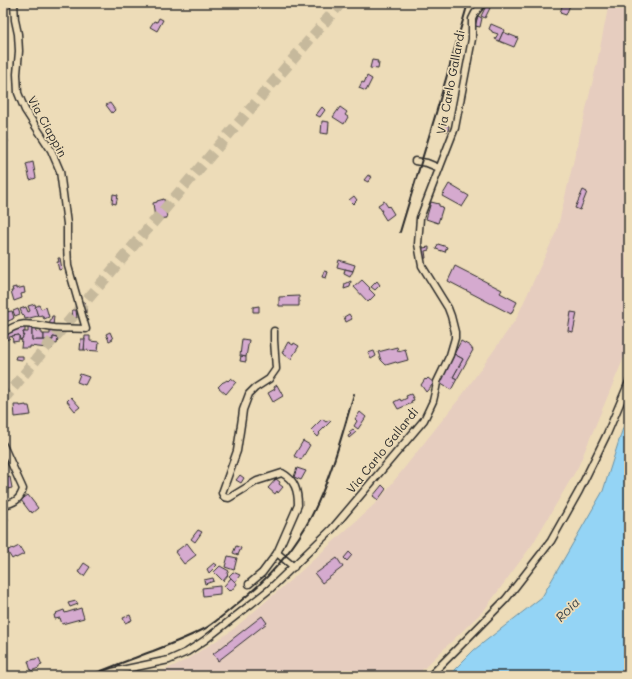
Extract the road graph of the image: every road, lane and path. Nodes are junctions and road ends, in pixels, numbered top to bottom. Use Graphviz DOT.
graph roads {
  1 [pos="14,3"];
  2 [pos="482,3"];
  3 [pos="415,161"];
  4 [pos="439,168"];
  5 [pos="274,331"];
  6 [pos="3,332"];
  7 [pos="629,382"];
  8 [pos="3,445"];
  9 [pos="3,505"];
  10 [pos="277,553"];
  11 [pos="294,567"];
  12 [pos="249,584"];
  13 [pos="101,676"];
  14 [pos="430,676"];
  1 -- 6 [label="street, Via Ciappin"];
  2 -- 4 [label="street, Via Carlo Gallardi"];
  3 -- 4 [label="street"];
  4 -- 11 [label="street, Via Carlo Gallardi"];
  5 -- 10 [label="street"];
  7 -- 14 [label="street"];
  8 -- 9 [label="street"];
  10 -- 11 [label="street"];
  10 -- 12 [label="street"];
  11 -- 13 [label="street, Via Carlo Gallardi"];
}
